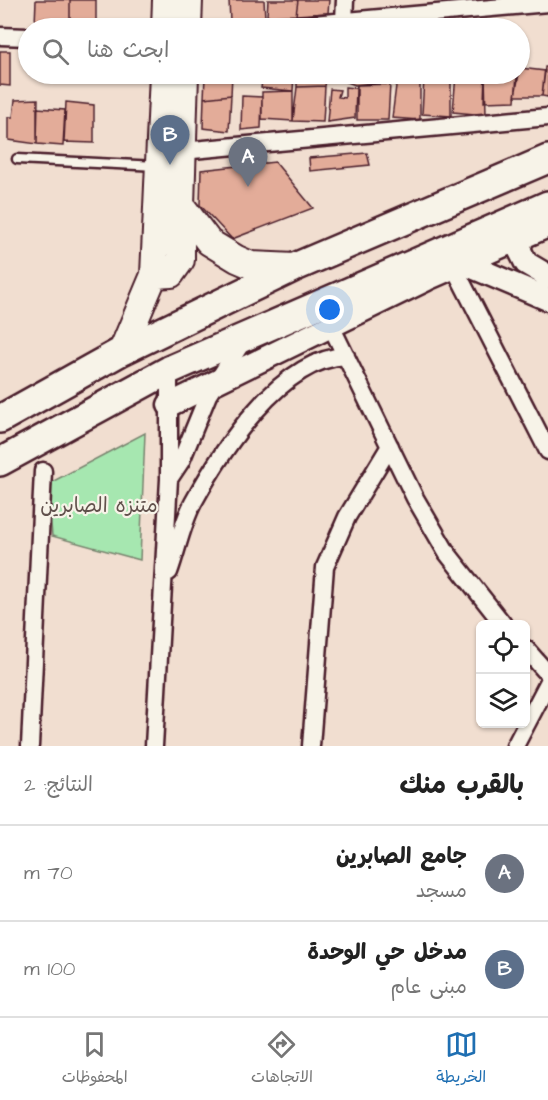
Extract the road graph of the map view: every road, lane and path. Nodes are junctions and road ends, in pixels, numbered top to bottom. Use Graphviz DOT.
graph roads {
  1 [pos="166,0"];
  2 [pos="189,0"];
  3 [pos="345,0"];
  4 [pos="504,3"];
  5 [pos="548,3"];
  6 [pos="165,18"];
  7 [pos="188,18"];
  8 [pos="344,18"];
  9 [pos="363,18"];
  10 [pos="0,36"];
  11 [pos="18,37"];
  12 [pos="163,84"];
  13 [pos="185,84"];
  14 [pos="548,117"];
  15 [pos="182,151"];
  16 [pos="17,159"];
  17 [pos="548,159"];
  18 [pos="159,166"];
  19 [pos="181,205"];
  20 [pos="548,205"];
  21 [pos="548,210"];
  22 [pos="548,226"];
  23 [pos="523,237"];
  24 [pos="416,261"];
  25 [pos="460,265"];
  26 [pos="294,267"];
  27 [pos="154,275"];
  28 [pos="548,276"];
  29 [pos="548,299"];
  30 [pos="331,326"];
  31 [pos="248,335"];
  32 [pos="122,351"];
  33 [pos="346,356"];
  34 [pos="169,370"];
  35 [pos="215,382"];
  36 [pos="169,405"];
  37 [pos="0,418"];
  38 [pos="390,446"];
  39 [pos="548,450"];
  40 [pos="0,462"];
  41 [pos="43,471"];
  42 [pos="169,479"];
  43 [pos="162,593"];
  44 [pos="500,620"];
  45 [pos="530,654"];
  46 [pos="548,674"];
  47 [pos="548,683"];
  48 [pos="30,746"];
  49 [pos="154,746"];
  50 [pos="311,746"];
  51 [pos="515,746"];
  1 -- 6 [label="main road"];
  2 -- 7 [label="main road"];
  3 -- 8 [label="street"];
  4 -- 5 [label="street"];
  4 -- 9 [label="street"];
  10 -- 11 [label="street"];
  12 -- 18 [label="main road"];
  13 -- 15 [label="main road"];
  14 -- 15 [label="street"];
  15 -- 19 [label="main road"];
  16 -- 18 [label="lane"];
  17 -- 26 [label="highway"];
  18 -- 27 [label="main road"];
  19 -- 26 [label="main road"];
  19 -- 27 [label="main road"];
  20 -- 24 [label="highway"];
  21 -- 23 [label="main road"];
  22 -- 23 [label="main road"];
  23 -- 25 [label="main road"];
  23 -- 28 [label="main road"];
  24 -- 25 [label="main road"];
  24 -- 31 [label="highway"];
  25 -- 29 [label="main road"];
  25 -- 30 [label="main road"];
  25 -- 39 [label="street"];
  26 -- 32 [label="highway"];
  27 -- 32 [label="main road"];
  30 -- 33 [label="street"];
  30 -- 35 [label="main road"];
  31 -- 34 [label="highway"];
  31 -- 35 [label="street"];
  32 -- 37 [label="highway"];
  33 -- 38 [label="street"];
  33 -- 43 [label="street"];
  34 -- 36 [label="street"];
  34 -- 40 [label="highway"];
  35 -- 36 [label="main road"];
  35 -- 42 [label="street"];
  36 -- 42 [label="street"];
  38 -- 44 [label="street"];
  38 -- 50 [label="street"];
  41 -- 48 [label="street"];
  42 -- 43 [label="street"];
  43 -- 49 [label="street"];
  45 -- 46 [label="street"];
  47 -- 51 [label="street"];
}
